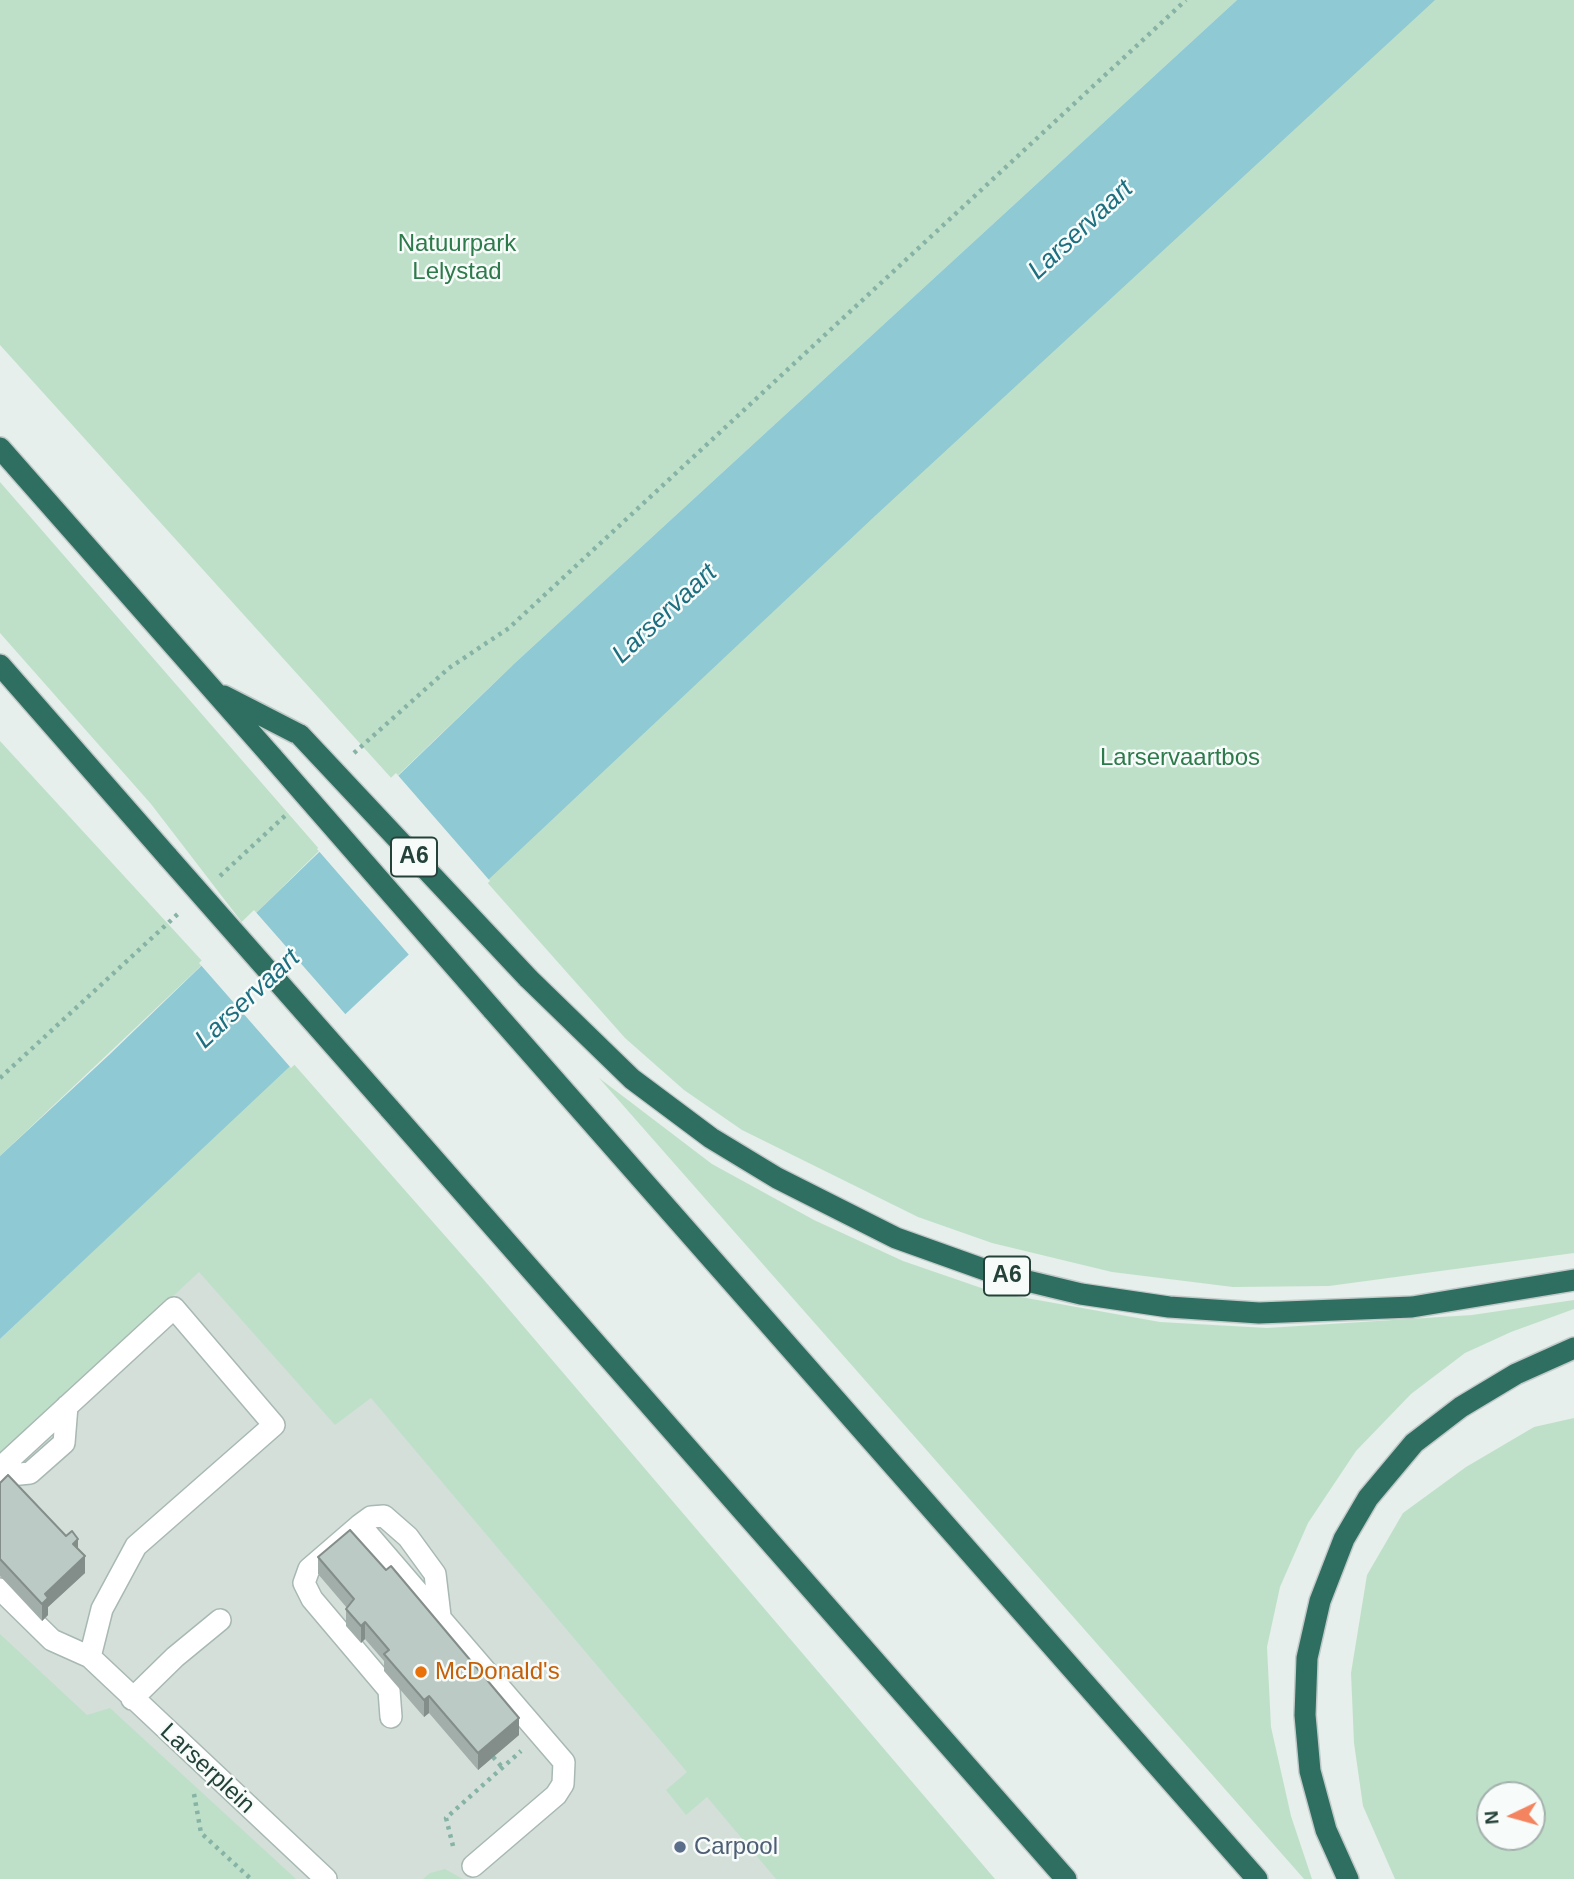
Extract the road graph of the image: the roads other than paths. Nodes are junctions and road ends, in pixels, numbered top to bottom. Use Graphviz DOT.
graph roads {
  1 [pos="0,448"];
  2 [pos="0,665"];
  3 [pos="212,691"];
  4 [pos="1574,1280"];
  5 [pos="1574,1348"];
  6 [pos="67,1406"];
  7 [pos="0,1468"];
  8 [pos="0,1476"];
  9 [pos="0,1590"];
  10 [pos="220,1620"];
  11 [pos="90,1657"];
  12 [pos="132,1699"];
  13 [pos="391,1717"];
  14 [pos="473,1866"];
  15 [pos="326,1879"];
  16 [pos="1066,1879"];
  17 [pos="1257,1879"];
  18 [pos="1348,1879"];
  1 -- 3 [label="highway, A6"];
  2 -- 16 [label="highway, bridge"];
  3 -- 4 [label="highway, A6, bridge"];
  3 -- 17 [label="highway, A6, bridge"];
  5 -- 18 [label="highway"];
  6 -- 7 [label="street"];
  6 -- 8 [label="street"];
  6 -- 11 [label="street"];
  9 -- 11 [label="street"];
  10 -- 12 [label="street"];
  11 -- 12 [label="street, Larserplein"];
  12 -- 15 [label="street, Larserplein"];
  13 -- 14 [label="street"];
}
